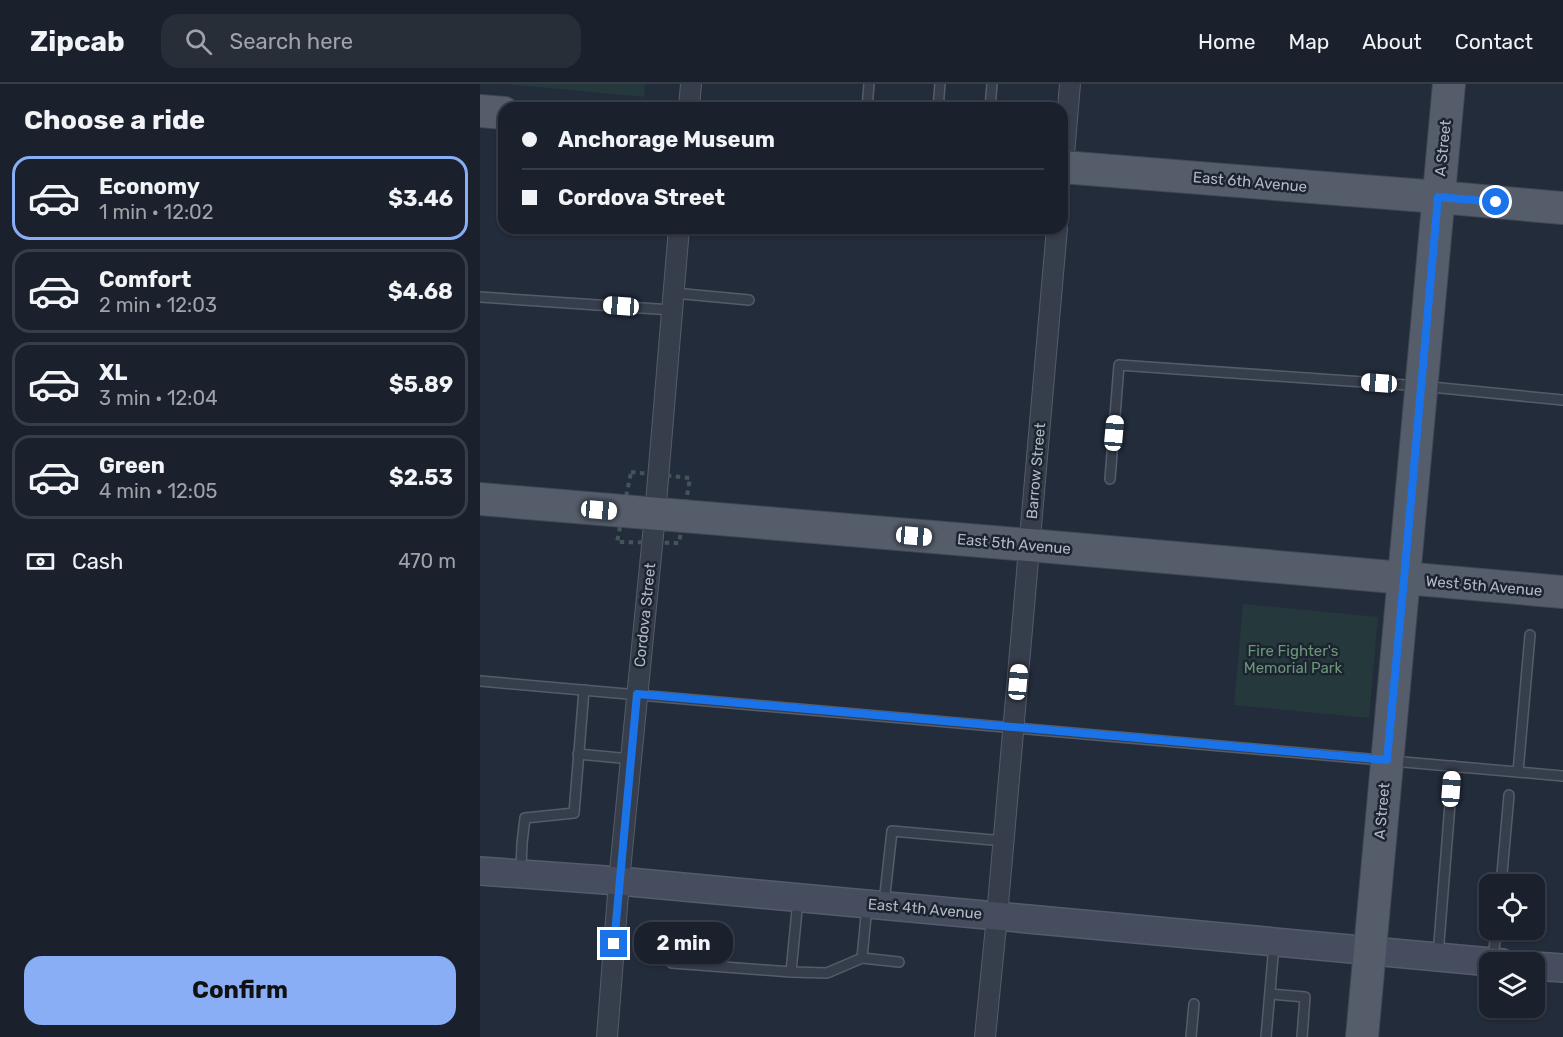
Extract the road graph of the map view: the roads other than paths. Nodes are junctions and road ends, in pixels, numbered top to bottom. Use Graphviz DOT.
graph roads {
  1 [pos="691,84"];
  2 [pos="869,84"];
  3 [pos="940,84"];
  4 [pos="992,84"];
  5 [pos="1070,84"];
  6 [pos="1449,84"];
  7 [pos="690,102"];
  8 [pos="868,102"];
  9 [pos="938,102"];
  10 [pos="990,102"];
  11 [pos="1068,106"];
  12 [pos="480,111"];
  13 [pos="498,112"];
  14 [pos="1068,170"];
  15 [pos="1438,197"];
  16 [pos="1563,208"];
  17 [pos="679,234"];
  18 [pos="1057,234"];
  19 [pos="480,297"];
  20 [pos="749,300"];
  21 [pos="673,302"];
  22 [pos="1421,386"];
  23 [pos="1563,400"];
  24 [pos="1110,479"];
  25 [pos="480,499"];
  26 [pos="655,515"];
  27 [pos="1029,545"];
  28 [pos="1404,579"];
  29 [pos="1563,592"];
  30 [pos="1530,634"];
  31 [pos="480,681"];
  32 [pos="584,690"];
  33 [pos="637,694"];
  34 [pos="1014,727"];
  35 [pos="578,754"];
  36 [pos="631,759"];
  37 [pos="1387,760"];
  38 [pos="1453,766"];
  39 [pos="1518,772"];
  40 [pos="1563,776"];
  41 [pos="1509,795"];
  42 [pos="1004,841"];
  43 [pos="480,871"];
  44 [pos="521,874"];
  45 [pos="1501,874"];
  46 [pos="619,881"];
  47 [pos="798,897"];
  48 [pos="876,905"];
  49 [pos="997,916"];
  50 [pos="1274,942"];
  51 [pos="1370,951"];
  52 [pos="1438,957"];
  53 [pos="862,958"];
  54 [pos="1479,961"];
  55 [pos="899,962"];
  56 [pos="672,963"];
  57 [pos="1563,963"];
  58 [pos="1545,967"];
  59 [pos="1563,968"];
  60 [pos="791,972"];
  61 [pos="1270,994"];
  62 [pos="1194,1004"];
  63 [pos="607,1037"];
  64 [pos="985,1037"];
  65 [pos="1191,1037"];
  66 [pos="1266,1037"];
  67 [pos="1302,1037"];
  68 [pos="1362,1037"];
  1 -- 7 [label="street"];
  2 -- 8 [label="lane"];
  3 -- 9 [label="lane"];
  4 -- 10 [label="lane"];
  5 -- 11 [label="street"];
  6 -- 15 [label="main road, A Street"];
  12 -- 13 [label="main road"];
  14 -- 15 [label="main road, East 6th Avenue"];
  15 -- 16 [label="main road, East 6th Avenue"];
  15 -- 22 [label="main road, A Street"];
  17 -- 21 [label="street, Cordova Street"];
  18 -- 27 [label="street, Barrow Street"];
  19 -- 21 [label="lane"];
  20 -- 21 [label="lane"];
  21 -- 26 [label="street, Cordova Street"];
  22 -- 23 [label="lane"];
  22 -- 24 [label="lane"];
  22 -- 28 [label="main road, A Street"];
  25 -- 26 [label="main road, East 5th Avenue"];
  26 -- 27 [label="main road, East 5th Avenue"];
  26 -- 33 [label="street, Cordova Street"];
  27 -- 28 [label="main road, East 5th Avenue"];
  27 -- 34 [label="street, Barrow Street"];
  28 -- 29 [label="main road, West 5th Avenue"];
  28 -- 37 [label="main road, A Street"];
  30 -- 39 [label="lane"];
  31 -- 32 [label="lane"];
  32 -- 33 [label="lane"];
  32 -- 35 [label="lane"];
  33 -- 34 [label="lane"];
  33 -- 36 [label="street, Cordova Street"];
  34 -- 37 [label="lane"];
  34 -- 42 [label="street, Barrow Street"];
  35 -- 36 [label="lane"];
  35 -- 44 [label="lane"];
  36 -- 46 [label="street, Cordova Street"];
  37 -- 38 [label="lane"];
  37 -- 51 [label="main road, A Street"];
  38 -- 39 [label="lane"];
  38 -- 52 [label="lane"];
  39 -- 40 [label="lane"];
  41 -- 45 [label="lane"];
  42 -- 48 [label="lane"];
  42 -- 49 [label="street, Barrow Street"];
  43 -- 44 [label="main road, East 4th Avenue"];
  44 -- 46 [label="main road, East 4th Avenue"];
  46 -- 47 [label="main road, East 4th Avenue"];
  46 -- 63 [label="street, Cordova Street"];
  47 -- 48 [label="main road, East 4th Avenue"];
  47 -- 60 [label="lane"];
  48 -- 49 [label="main road, East 4th Avenue"];
  48 -- 53 [label="lane"];
  49 -- 50 [label="main road, East 4th Avenue"];
  49 -- 64 [label="street, Barrow Street"];
  50 -- 51 [label="main road, East 4th Avenue"];
  50 -- 61 [label="lane"];
  51 -- 52 [label="main road, East 4th Avenue"];
  51 -- 68 [label="main road, A Street"];
  52 -- 54 [label="main road, East 4th Avenue"];
  53 -- 55 [label="lane"];
  53 -- 60 [label="lane"];
  56 -- 60 [label="lane"];
  57 -- 59 [label="lane"];
  58 -- 59 [label="main road"];
  61 -- 66 [label="lane"];
  61 -- 67 [label="lane"];
  62 -- 65 [label="lane"];
}
